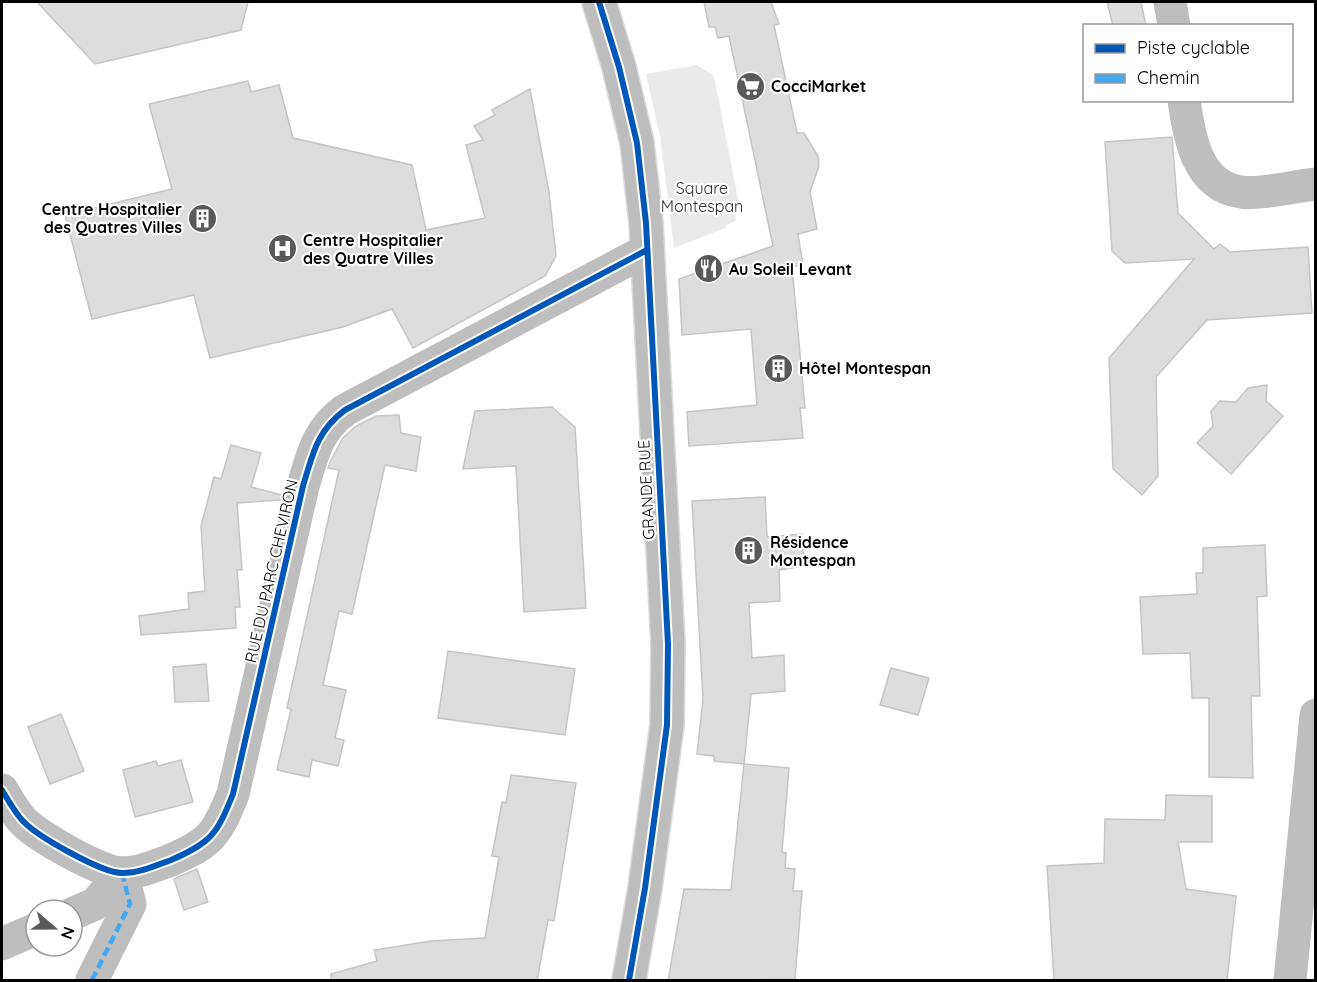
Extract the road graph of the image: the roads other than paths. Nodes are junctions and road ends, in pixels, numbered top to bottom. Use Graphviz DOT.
graph roads {
  1 [pos="599,2"];
  2 [pos="1170,2"];
  3 [pos="1174,24"];
  4 [pos="1184,102"];
  5 [pos="1316,184"];
  6 [pos="647,250"];
  7 [pos="1316,716"];
  8 [pos="2,790"];
  9 [pos="122,873"];
  10 [pos="84,909"];
  11 [pos="24,934"];
  12 [pos="2,944"];
  13 [pos="92,981"];
  14 [pos="629,981"];
  15 [pos="1290,981"];
  1 -- 6 [label="main road, GRANDE RUE"];
  2 -- 3 [label="street"];
  4 -- 5 [label="street"];
  6 -- 9 [label="street, RUE DU PARC CHEVIRON"];
  6 -- 14 [label="main road, GRANDE RUE"];
  7 -- 15 [label="street"];
  8 -- 9 [label="street"];
  9 -- 10 [label="street"];
  9 -- 13 [label="street"];
  11 -- 12 [label="street"];
}
